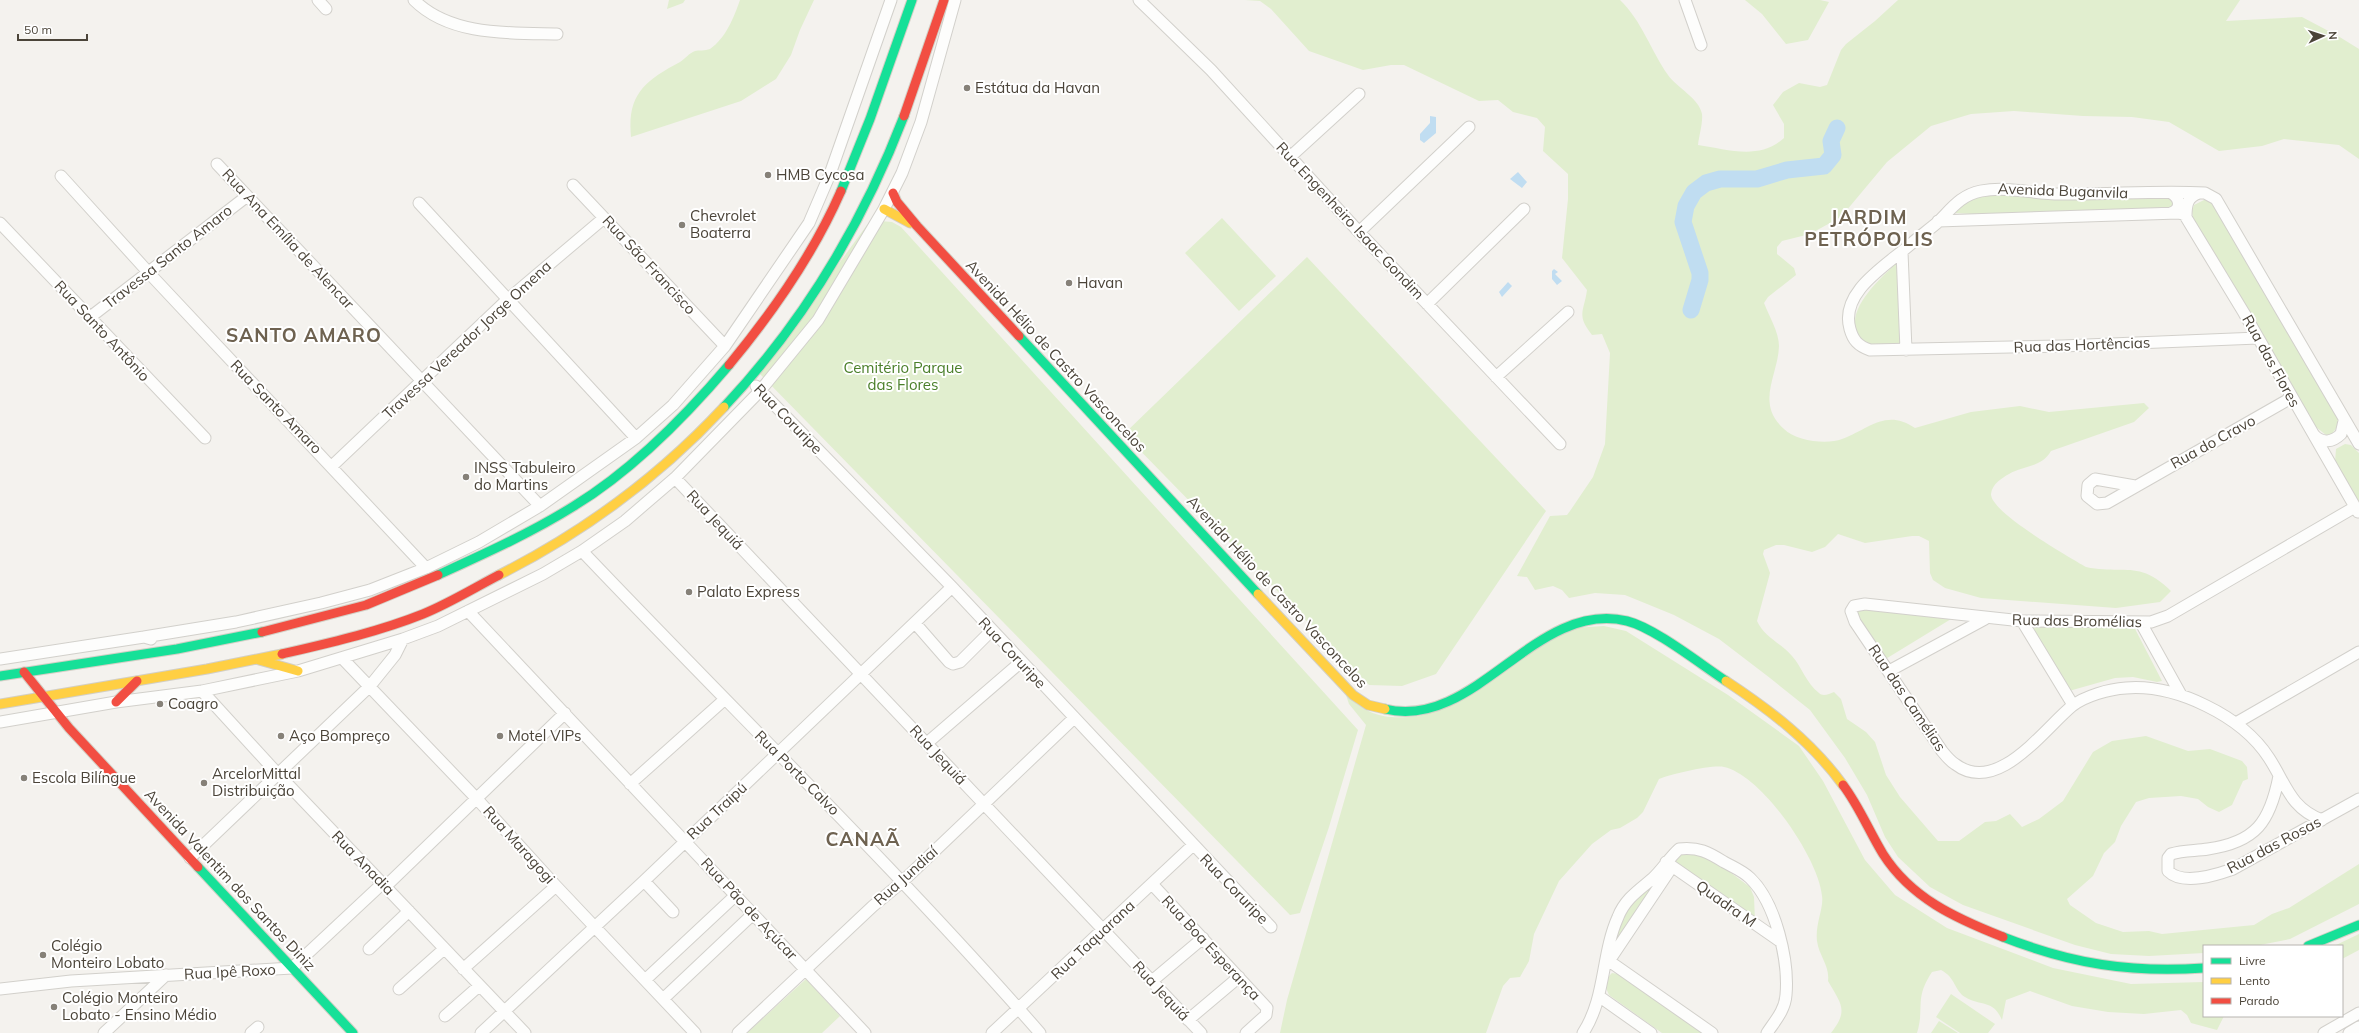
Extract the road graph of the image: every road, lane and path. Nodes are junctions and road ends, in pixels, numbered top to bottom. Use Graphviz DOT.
graph roads {
  1 [pos="318,0"];
  2 [pos="414,0"];
  3 [pos="891,0"];
  4 [pos="912,0"];
  5 [pos="944,0"];
  6 [pos="955,0"];
  7 [pos="1139,0"];
  8 [pos="1685,0"];
  9 [pos="326,9"];
  10 [pos="557,34"];
  11 [pos="1700,45"];
  12 [pos="1359,94"];
  13 [pos="1469,127"];
  14 [pos="1290,156"];
  15 [pos="216,164"];
  16 [pos="61,176"];
  17 [pos="573,185"];
  18 [pos="893,193"];
  19 [pos="2171,193"];
  20 [pos="2200,193"];
  21 [pos="246,197"];
  22 [pos="419,203"];
  23 [pos="1524,208"];
  24 [pos="884,209"];
  25 [pos="2179,214"];
  26 [pos="604,218"];
  27 [pos="1938,221"];
  28 [pos="0,223"];
  29 [pos="917,226"];
  30 [pos="1359,232"];
  31 [pos="1902,252"];
  32 [pos="148,273"];
  33 [pos="507,300"];
  34 [pos="1427,304"];
  35 [pos="1568,312"];
  36 [pos="89,318"];
  37 [pos="2258,338"];
  38 [pos="725,346"];
  39 [pos="1906,350"];
  40 [pos="1496,377"];
  41 [pos="421,380"];
  42 [pos="750,380"];
  43 [pos="760,391"];
  44 [pos="2291,398"];
  45 [pos="2344,421"];
  46 [pos="2312,433"];
  47 [pos="204,438"];
  48 [pos="636,438"];
  49 [pos="1560,444"];
  50 [pos="2359,444"];
  51 [pos="2330,464"];
  52 [pos="332,466"];
  53 [pos="675,478"];
  54 [pos="2135,486"];
  55 [pos="540,506"];
  56 [pos="2357,510"];
  57 [pos="582,551"];
  58 [pos="426,568"];
  59 [pos="952,587"];
  60 [pos="1865,604"];
  61 [pos="468,611"];
  62 [pos="1985,618"];
  63 [pos="2022,621"];
  64 [pos="915,623"];
  65 [pos="2141,623"];
  66 [pos="991,632"];
  67 [pos="144,637"];
  68 [pos="403,639"];
  69 [pos="193,646"];
  70 [pos="2359,652"];
  71 [pos="342,658"];
  72 [pos="0,659"];
  73 [pos="258,659"];
  74 [pos="1021,662"];
  75 [pos="298,671"];
  76 [pos="1889,671"];
  77 [pos="24,672"];
  78 [pos="861,674"];
  79 [pos="0,676"];
  80 [pos="137,681"];
  81 [pos="370,686"];
  82 [pos="202,691"];
  83 [pos="2181,695"];
  84 [pos="43,697"];
  85 [pos="724,700"];
  86 [pos="116,702"];
  87 [pos="2,705"];
  88 [pos="2073,705"];
  89 [pos="56,713"];
  90 [pos="565,713"];
  91 [pos="1073,719"];
  92 [pos="0,722"];
  93 [pos="2236,723"];
  94 [pos="928,744"];
  95 [pos="777,754"];
  96 [pos="277,773"];
  97 [pos="2279,776"];
  98 [pos="630,784"];
  99 [pos="477,799"];
  100 [pos="2359,799"];
  101 [pos="983,803"];
  102 [pos="2322,820"];
  103 [pos="685,842"];
  104 [pos="1192,846"];
  105 [pos="190,858"];
  106 [pos="1669,864"];
  107 [pos="644,881"];
  108 [pos="902,882"];
  109 [pos="1152,884"];
  110 [pos="384,885"];
  111 [pos="556,886"];
  112 [pos="736,895"];
  113 [pos="409,911"];
  114 [pos="673,912"];
  115 [pos="753,914"];
  116 [pos="2359,925"];
  117 [pos="594,927"];
  118 [pos="1271,927"];
  119 [pos="1104,930"];
  120 [pos="1203,938"];
  121 [pos="1781,942"];
  122 [pos="2310,945"];
  123 [pos="369,949"];
  124 [pos="444,949"];
  125 [pos="1609,961"];
  126 [pos="292,968"];
  127 [pos="2203,968"];
  128 [pos="463,970"];
  129 [pos="805,970"];
  130 [pos="1239,977"];
  131 [pos="1602,977"];
  132 [pos="645,980"];
  133 [pos="1152,981"];
  134 [pos="153,982"];
  135 [pos="479,986"];
  136 [pos="0,989"];
  137 [pos="399,989"];
  138 [pos="1600,997"];
  139 [pos="663,999"];
  140 [pos="1018,1008"];
  141 [pos="505,1012"];
  142 [pos="2359,1013"];
  143 [pos="445,1016"];
  144 [pos="1188,1020"];
  145 [pos="2359,1027"];
  146 [pos="104,1033"];
  147 [pos="353,1033"];
  148 [pos="481,1033"];
  149 [pos="525,1033"];
  150 [pos="695,1033"];
  151 [pos="738,1033"];
  152 [pos="865,1033"];
  153 [pos="992,1033"];
  154 [pos="1040,1033"];
  155 [pos="1201,1033"];
  156 [pos="1246,1033"];
  157 [pos="1583,1033"];
  158 [pos="1651,1033"];
  159 [pos="1712,1033"];
  160 [pos="1767,1033"];
  161 [pos="2324,1033"];
  162 [pos="2349,1033"];
  1 -- 9 [label="street"];
  2 -- 10 [label="street"];
  3 -- 38 [label="street"];
  4 -- 69 [label="main road"];
  5 -- 42 [label="main road"];
  6 -- 18 [label="street"];
  7 -- 14 [label="street, Rua Engenheiro Isaac Gondim"];
  8 -- 11 [label="street"];
  12 -- 14 [label="street"];
  13 -- 30 [label="street"];
  14 -- 30 [label="street, Rua Engenheiro Isaac Gondim"];
  15 -- 21 [label="street, Rua Ana Emília de Alencar"];
  16 -- 32 [label="street, Rua Santo Amaro"];
  17 -- 26 [label="street, Rua São Francisco"];
  18 -- 24 [label="street"];
  18 -- 29 [label="main road, Avenida Hélio de Castro Vasconcelos"];
  19 -- 20 [label="street, Avenida Buganvila"];
  19 -- 25 [label="street"];
  19 -- 27 [label="street, Avenida Buganvila"];
  20 -- 25 [label="street"];
  20 -- 45 [label="street"];
  21 -- 32 [label="street, Travessa Santo Amaro"];
  21 -- 41 [label="street, Rua Ana Emília de Alencar"];
  22 -- 33 [label="street"];
  23 -- 34 [label="street"];
  24 -- 29 [label="main road, Avenida Hélio de Castro Vasconcelos"];
  24 -- 43 [label="street"];
  25 -- 27 [label="street, Avenida Buganvila"];
  25 -- 37 [label="street, Rua das Flores"];
  26 -- 33 [label="street, Travessa Vereador Jorge Omena"];
  26 -- 38 [label="street, Rua São Francisco"];
  27 -- 31 [label="street, Avenida Buganvila"];
  28 -- 36 [label="street, Rua Santo Antônio"];
  29 -- 127 [label="main road, Avenida Hélio de Castro Vasconcelos"];
  30 -- 34 [label="street, Rua Engenheiro Isaac Gondim"];
  31 -- 39 [label="street"];
  31 -- 39 [label="street, Avenida Buganvila"];
  32 -- 36 [label="street, Travessa Santo Amaro"];
  32 -- 52 [label="street, Rua Santo Amaro"];
  33 -- 41 [label="street, Travessa Vereador Jorge Omena"];
  33 -- 48 [label="street"];
  34 -- 40 [label="street, Rua Engenheiro Isaac Gondim"];
  35 -- 40 [label="street"];
  36 -- 47 [label="street, Rua Santo Antônio"];
  37 -- 39 [label="street, Rua das Hortências"];
  37 -- 44 [label="street, Rua das Flores"];
  38 -- 48 [label="street"];
  40 -- 49 [label="street, Rua Engenheiro Isaac Gondim"];
  41 -- 52 [label="street, Travessa Vereador Jorge Omena"];
  41 -- 55 [label="street, Rua Ana Emília de Alencar"];
  42 -- 43 [label="street, Rua Coruripe"];
  42 -- 73 [label="main road"];
  43 -- 53 [label="street"];
  43 -- 59 [label="street, Rua Coruripe"];
  44 -- 46 [label="street, Rua das Flores"];
  44 -- 54 [label="street, Rua do Cravo"];
  45 -- 46 [label="street"];
  45 -- 50 [label="street"];
  46 -- 51 [label="street, Rua das Flores"];
  48 -- 55 [label="street"];
  50 -- 51 [label="street"];
  51 -- 56 [label="street, Rua das Flores"];
  52 -- 58 [label="street, Rua Santo Amaro"];
  53 -- 57 [label="street"];
  53 -- 78 [label="street, Rua Jequiá"];
  55 -- 58 [label="street"];
  56 -- 65 [label="street, Rua das Bromélias"];
  57 -- 61 [label="street"];
  57 -- 85 [label="street, Rua Porto Calvo"];
  58 -- 67 [label="street"];
  59 -- 64 [label="street, Rua Traipú"];
  59 -- 66 [label="street, Rua Coruripe"];
  60 -- 62 [label="street, Rua das Bromélias"];
  60 -- 76 [label="street, Rua das Camélias"];
  61 -- 68 [label="street"];
  61 -- 90 [label="street, Rua Pão de Açúcar"];
  62 -- 63 [label="street, Rua das Bromélias"];
  62 -- 76 [label="street"];
  63 -- 65 [label="street, Rua das Bromélias"];
  63 -- 88 [label="street"];
  64 -- 66 [label="street"];
  64 -- 78 [label="street, Rua Traipú"];
  65 -- 83 [label="street"];
  66 -- 74 [label="street, Rua Coruripe"];
  67 -- 69 [label="street"];
  67 -- 72 [label="street"];
  68 -- 71 [label="street"];
  68 -- 81 [label="street"];
  69 -- 77 [label="main road"];
  70 -- 93 [label="street"];
  71 -- 75 [label="street"];
  71 -- 81 [label="street, Rua Maragogi"];
  73 -- 75 [label="main road"];
  73 -- 80 [label="main road"];
  74 -- 91 [label="street, Rua Coruripe"];
  74 -- 94 [label="street"];
  75 -- 82 [label="street"];
  76 -- 88 [label="street, Rua das Camélias"];
  77 -- 79 [label="main road"];
  77 -- 84 [label="main road, Avenida Valentim dos Santos Diniz"];
  78 -- 94 [label="street, Rua Jequiá"];
  78 -- 95 [label="street, Rua Traipú"];
  79 -- 87 [label="main road"];
  80 -- 84 [label="main road"];
  80 -- 86 [label="main road"];
  81 -- 96 [label="street"];
  81 -- 99 [label="street, Rua Maragogi"];
  82 -- 86 [label="street"];
  82 -- 96 [label="street, Rua Anadia"];
  83 -- 88 [label="street"];
  83 -- 93 [label="street"];
  84 -- 87 [label="main road"];
  84 -- 89 [label="main road, Avenida Valentim dos Santos Diniz"];
  85 -- 95 [label="street, Rua Porto Calvo"];
  85 -- 98 [label="street"];
  86 -- 89 [label="street"];
  89 -- 92 [label="street"];
  89 -- 105 [label="main road, Avenida Valentim dos Santos Diniz"];
  90 -- 98 [label="street, Rua Pão de Açúcar"];
  90 -- 99 [label="street"];
  91 -- 101 [label="street, Rua Jundiaí"];
  91 -- 104 [label="street, Rua Coruripe"];
  93 -- 97 [label="street"];
  94 -- 101 [label="street, Rua Jequiá"];
  95 -- 103 [label="street, Rua Traipú"];
  95 -- 108 [label="street, Rua Porto Calvo"];
  96 -- 105 [label="street"];
  96 -- 110 [label="street, Rua Anadia"];
  97 -- 102 [label="street"];
  97 -- 102 [label="street, Rua das Rosas"];
  98 -- 103 [label="street, Rua Pão de Açúcar"];
  99 -- 110 [label="street"];
  99 -- 111 [label="street, Rua Maragogi"];
  100 -- 102 [label="street, Rua das Rosas"];
  101 -- 108 [label="street, Rua Jundiaí"];
  101 -- 119 [label="street, Rua Jequiá"];
  103 -- 107 [label="street, Rua Traipú"];
  103 -- 112 [label="street, Rua Pão de Açúcar"];
  104 -- 109 [label="street, Rua Taquarana"];
  104 -- 118 [label="street, Rua Coruripe"];
  105 -- 126 [label="main road, Avenida Valentim dos Santos Diniz"];
  106 -- 121 [label="street, Quadra M"];
  106 -- 121 [label="street, Quadra M"];
  106 -- 125 [label="street, Quadra M"];
  106 -- 131 [label="street, Quadra M"];
  107 -- 114 [label="street"];
  107 -- 117 [label="street, Rua Traipú"];
  108 -- 129 [label="street, Rua Jundiaí"];
  108 -- 140 [label="street, Rua Porto Calvo"];
  109 -- 119 [label="street, Rua Taquarana"];
  109 -- 120 [label="street, Rua Boa Esperança"];
  110 -- 113 [label="street, Rua Anadia"];
  110 -- 126 [label="street"];
  111 -- 117 [label="street, Rua Maragogi"];
  111 -- 128 [label="street"];
  112 -- 115 [label="street, Rua Pão de Açúcar"];
  112 -- 132 [label="street"];
  113 -- 123 [label="street"];
  113 -- 124 [label="street, Rua Anadia"];
  115 -- 129 [label="street, Rua Pão de Açúcar"];
  115 -- 139 [label="street"];
  116 -- 122 [label="main road"];
  117 -- 132 [label="street, Rua Maragogi"];
  117 -- 141 [label="street, Rua Traipú"];
  119 -- 133 [label="street, Rua Jequiá"];
  119 -- 140 [label="street, Rua Taquarana"];
  120 -- 130 [label="street, Rua Boa Esperança"];
  120 -- 133 [label="street"];
  121 -- 160 [label="street, Quadra M"];
  124 -- 128 [label="street, Rua Anadia"];
  124 -- 137 [label="street"];
  125 -- 131 [label="street, Quadra M"];
  125 -- 159 [label="street"];
  126 -- 134 [label="street, Rua Ipê Roxo"];
  126 -- 147 [label="main road, Avenida Valentim dos Santos Diniz"];
  128 -- 135 [label="street, Rua Anadia"];
  129 -- 151 [label="street, Rua Jundiaí"];
  129 -- 152 [label="street, Rua Pão de Açúcar"];
  130 -- 144 [label="street"];
  130 -- 156 [label="street, Rua Boa Esperança"];
  131 -- 138 [label="street, Quadra M"];
  132 -- 139 [label="street, Rua Maragogi"];
  133 -- 144 [label="street, Rua Jequiá"];
  134 -- 136 [label="street"];
  134 -- 146 [label="street"];
  135 -- 141 [label="street, Rua Anadia"];
  135 -- 143 [label="street"];
  138 -- 157 [label="street, Quadra M"];
  138 -- 158 [label="street"];
  139 -- 150 [label="street, Rua Maragogi"];
  140 -- 153 [label="street, Rua Taquarana"];
  140 -- 154 [label="street, Rua Porto Calvo"];
  141 -- 148 [label="street, Rua Traipú"];
  141 -- 149 [label="street, Rua Anadia"];
  142 -- 161 [label="street"];
  144 -- 155 [label="street, Rua Jequiá"];
  145 -- 162 [label="street"];
}
